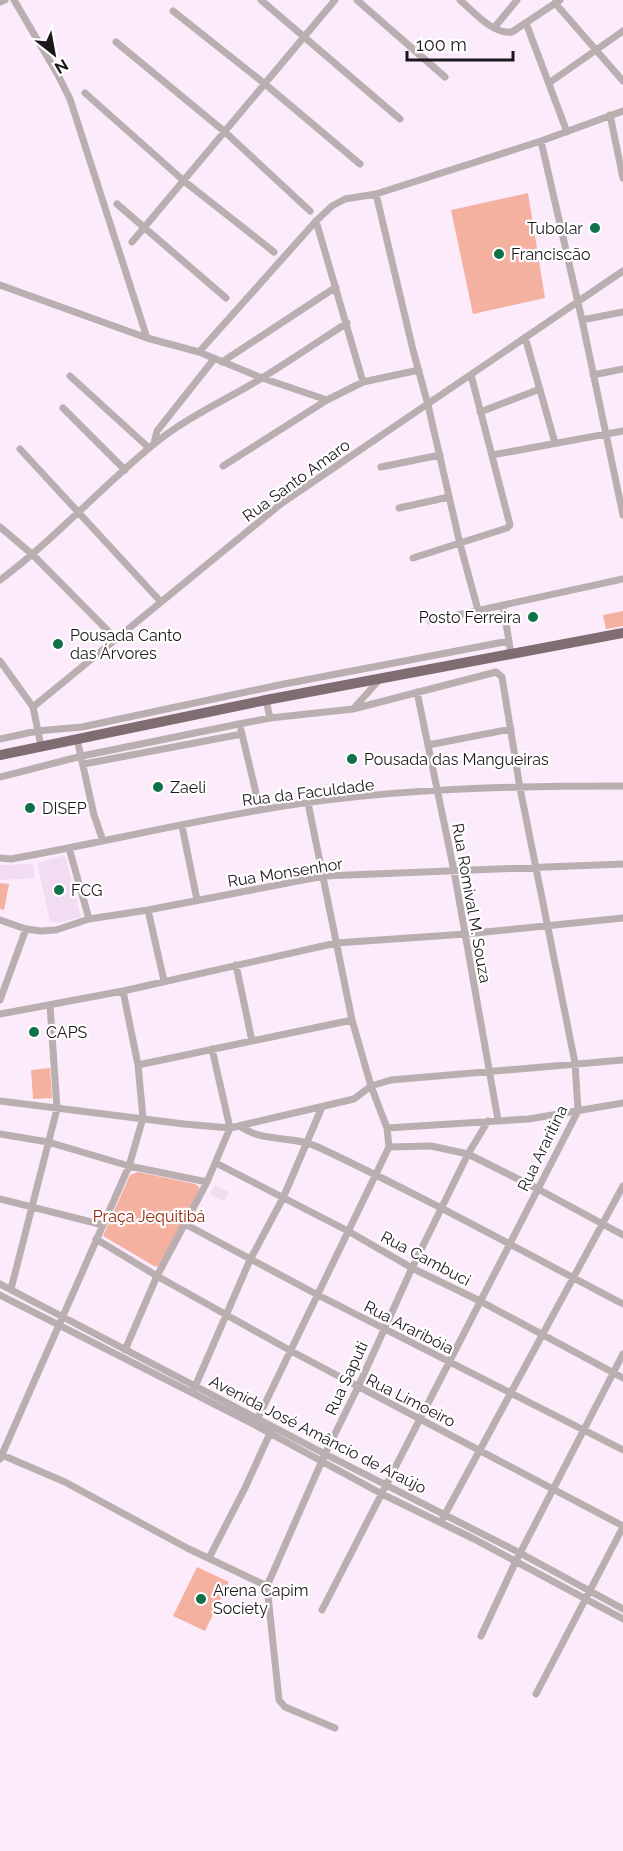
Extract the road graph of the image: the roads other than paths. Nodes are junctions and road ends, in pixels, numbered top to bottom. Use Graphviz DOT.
graph roads {
  1 [pos="5,0"];
  2 [pos="14,0"];
  3 [pos="261,0"];
  4 [pos="335,0"];
  5 [pos="357,0"];
  6 [pos="460,0"];
  7 [pos="517,0"];
  8 [pos="0,2"];
  9 [pos="558,2"];
  10 [pos="173,11"];
  11 [pos="526,23"];
  12 [pos="494,28"];
  13 [pos="623,31"];
  14 [pos="305,36"];
  15 [pos="116,42"];
  16 [pos="596,50"];
  17 [pos="445,76"];
  18 [pos="623,81"];
  19 [pos="549,83"];
  20 [pos="265,84"];
  21 [pos="86,93"];
  22 [pos="623,111"];
  23 [pos="610,115"];
  24 [pos="400,119"];
  25 [pos="225,132"];
  26 [pos="567,132"];
  27 [pos="541,141"];
  28 [pos="360,164"];
  29 [pos="623,178"];
  30 [pos="184,181"];
  31 [pos="376,194"];
  32 [pos="117,204"];
  33 [pos="310,211"];
  34 [pos="316,221"];
  35 [pos="145,228"];
  36 [pos="132,242"];
  37 [pos="274,252"];
  38 [pos="623,271"];
  39 [pos="0,285"];
  40 [pos="336,287"];
  41 [pos="226,298"];
  42 [pos="577,302"];
  43 [pos="623,312"];
  44 [pos="582,320"];
  45 [pos="347,323"];
  46 [pos="525,337"];
  47 [pos="147,338"];
  48 [pos="199,352"];
  49 [pos="214,359"];
  50 [pos="222,362"];
  51 [pos="623,369"];
  52 [pos="419,370"];
  53 [pos="471,375"];
  54 [pos="593,375"];
  55 [pos="70,376"];
  56 [pos="262,378"];
  57 [pos="363,382"];
  58 [pos="540,389"];
  59 [pos="327,400"];
  60 [pos="429,405"];
  61 [pos="63,408"];
  62 [pos="480,412"];
  63 [pos="623,431"];
  64 [pos="605,434"];
  65 [pos="555,443"];
  66 [pos="152,446"];
  67 [pos="20,449"];
  68 [pos="440,454"];
  69 [pos="492,455"];
  70 [pos="223,466"];
  71 [pos="381,467"];
  72 [pos="125,470"];
  73 [pos="449,497"];
  74 [pos="399,508"];
  75 [pos="77,513"];
  76 [pos="623,515"];
  77 [pos="0,527"];
  78 [pos="460,544"];
  79 [pos="33,555"];
  80 [pos="413,558"];
  81 [pos="623,579"];
  82 [pos="0,580"];
  83 [pos="161,602"];
  84 [pos="503,605"];
  85 [pos="478,610"];
  86 [pos="430,621"];
  87 [pos="623,633"];
  88 [pos="116,639"];
  89 [pos="509,641"];
  90 [pos="512,654"];
  91 [pos="0,661"];
  92 [pos="380,679"];
  93 [pos="417,692"];
  94 [pos="266,700"];
  95 [pos="33,707"];
  96 [pos="353,709"];
  97 [pos="270,718"];
  98 [pos="239,724"];
  99 [pos="511,729"];
  100 [pos="37,731"];
  101 [pos="242,734"];
  102 [pos="0,739"];
  103 [pos="77,739"];
  104 [pos="428,745"];
  105 [pos="41,746"];
  106 [pos="0,754"];
  107 [pos="83,760"];
  108 [pos="0,777"];
  109 [pos="623,786"];
  110 [pos="520,788"];
  111 [pos="437,790"];
  112 [pos="308,803"];
  113 [pos="260,810"];
  114 [pos="182,826"];
  115 [pos="103,841"];
  116 [pos="69,848"];
  117 [pos="0,858"];
  118 [pos="623,864"];
  119 [pos="537,867"];
  120 [pos="454,871"];
  121 [pos="324,876"];
  122 [pos="197,900"];
  123 [pos="148,910"];
  124 [pos="623,918"];
  125 [pos="89,919"];
  126 [pos="0,920"];
  127 [pos="547,925"];
  128 [pos="26,928"];
  129 [pos="466,934"];
  130 [pos="336,943"];
  131 [pos="236,965"];
  132 [pos="164,981"];
  133 [pos="123,991"];
  134 [pos="0,1000"];
  135 [pos="50,1005"];
  136 [pos="0,1014"];
  137 [pos="352,1020"];
  138 [pos="252,1041"];
  139 [pos="212,1049"];
  140 [pos="623,1060"];
  141 [pos="575,1063"];
  142 [pos="138,1065"];
  143 [pos="490,1070"];
  144 [pos="371,1086"];
  145 [pos="0,1101"];
  146 [pos="623,1102"];
  147 [pos="322,1107"];
  148 [pos="57,1109"];
  149 [pos="578,1111"];
  150 [pos="143,1118"];
  151 [pos="498,1120"];
  152 [pos="488,1121"];
  153 [pos="240,1126"];
  154 [pos="230,1128"];
  155 [pos="387,1128"];
  156 [pos="0,1134"];
  157 [pos="307,1141"];
  158 [pos="48,1142"];
  159 [pos="389,1147"];
  160 [pos="468,1154"];
  161 [pos="216,1162"];
  162 [pos="129,1166"];
  163 [pos="375,1174"];
  164 [pos="207,1182"];
  165 [pos="623,1186"];
  166 [pos="538,1189"];
  167 [pos="283,1198"];
  168 [pos="0,1199"];
  169 [pos="32,1207"];
  170 [pos="441,1209"];
  171 [pos="185,1224"];
  172 [pos="102,1225"];
  173 [pos="603,1225"];
  174 [pos="348,1231"];
  175 [pos="623,1235"];
  176 [pos="96,1239"];
  177 [pos="509,1245"];
  178 [pos="250,1260"];
  179 [pos="412,1268"];
  180 [pos="157,1276"];
  181 [pos="574,1279"];
  182 [pos="1,1289"];
  183 [pos="11,1289"];
  184 [pos="316,1294"];
  185 [pos="480,1301"];
  186 [pos="623,1304"];
  187 [pos="62,1315"];
  188 [pos="225,1316"];
  189 [pos="58,1324"];
  190 [pos="384,1329"];
  191 [pos="543,1335"];
  192 [pos="126,1350"];
  193 [pos="291,1351"];
  194 [pos="623,1354"];
  195 [pos="450,1363"];
  196 [pos="614,1373"];
  197 [pos="623,1378"];
  198 [pos="358,1387"];
  199 [pos="193,1389"];
  200 [pos="511,1393"];
  201 [pos="420,1419"];
  202 [pos="257,1422"];
  203 [pos="271,1430"];
  204 [pos="584,1430"];
  205 [pos="623,1450"];
  206 [pos="481,1451"];
  207 [pos="1,1457"];
  208 [pos="323,1458"];
  209 [pos="387,1485"];
  210 [pos="553,1490"];
  211 [pos="382,1494"];
  212 [pos="445,1515"];
  213 [pos="441,1523"];
  214 [pos="623,1527"];
  215 [pos="520,1553"];
  216 [pos="209,1558"];
  217 [pos="516,1561"];
  218 [pos="267,1587"];
  219 [pos="591,1591"];
  220 [pos="586,1600"];
  221 [pos="623,1609"];
  222 [pos="322,1610"];
  223 [pos="623,1619"];
  224 [pos="481,1636"];
  225 [pos="536,1694"];
  226 [pos="335,1728"];
  1 -- 8 [label="street"];
  2 -- 47 [label="street"];
  3 -- 14 [label="street"];
  4 -- 14 [label="street"];
  5 -- 17 [label="street"];
  6 -- 12 [label="street"];
  7 -- 12 [label="street"];
  9 -- 11 [label="street"];
  9 -- 16 [label="street"];
  10 -- 20 [label="street"];
  11 -- 12 [label="street"];
  11 -- 19 [label="street"];
  13 -- 16 [label="street"];
  14 -- 20 [label="street"];
  14 -- 24 [label="street"];
  15 -- 25 [label="street"];
  16 -- 18 [label="street"];
  16 -- 19 [label="street"];
  19 -- 26 [label="street"];
  20 -- 25 [label="street"];
  20 -- 28 [label="street"];
  21 -- 30 [label="street"];
  22 -- 23 [label="street"];
  23 -- 26 [label="street"];
  23 -- 29 [label="street"];
  25 -- 30 [label="street"];
  25 -- 33 [label="street"];
  26 -- 27 [label="street"];
  27 -- 31 [label="street"];
  27 -- 42 [label="street"];
  30 -- 35 [label="street"];
  30 -- 37 [label="street"];
  31 -- 34 [label="street"];
  31 -- 52 [label="street"];
  32 -- 35 [label="street"];
  34 -- 40 [label="street"];
  34 -- 48 [label="street"];
  35 -- 36 [label="street"];
  35 -- 41 [label="street"];
  38 -- 42 [label="street, Rua Santo Amaro"];
  39 -- 47 [label="street"];
  40 -- 45 [label="street"];
  40 -- 50 [label="street"];
  42 -- 44 [label="street"];
  42 -- 46 [label="street, Rua Santo Amaro"];
  43 -- 44 [label="street"];
  44 -- 54 [label="street"];
  45 -- 56 [label="street"];
  45 -- 57 [label="street"];
  46 -- 53 [label="street, Rua Santo Amaro"];
  46 -- 58 [label="street"];
  47 -- 48 [label="street"];
  48 -- 49 [label="street"];
  49 -- 50 [label="street"];
  49 -- 66 [label="street"];
  50 -- 56 [label="street"];
  51 -- 54 [label="street"];
  52 -- 57 [label="street"];
  52 -- 60 [label="street"];
  53 -- 60 [label="street, Rua Santo Amaro"];
  53 -- 62 [label="street"];
  54 -- 64 [label="street"];
  55 -- 66 [label="street"];
  56 -- 59 [label="street"];
  56 -- 66 [label="street"];
  57 -- 59 [label="street"];
  58 -- 62 [label="street"];
  58 -- 65 [label="street"];
  59 -- 70 [label="street"];
  60 -- 68 [label="street"];
  60 -- 83 [label="street, Rua Santo Amaro"];
  61 -- 72 [label="street"];
  62 -- 69 [label="street"];
  63 -- 64 [label="street"];
  64 -- 65 [label="street"];
  64 -- 76 [label="street"];
  65 -- 69 [label="street"];
  66 -- 72 [label="street"];
  67 -- 75 [label="street"];
  68 -- 71 [label="street"];
  68 -- 73 [label="street"];
  69 -- 78 [label="street"];
  72 -- 75 [label="street"];
  73 -- 74 [label="street"];
  73 -- 78 [label="street"];
  75 -- 79 [label="street"];
  75 -- 83 [label="street"];
  77 -- 79 [label="street"];
  78 -- 80 [label="street"];
  78 -- 85 [label="street"];
  79 -- 82 [label="street"];
  79 -- 88 [label="street"];
  81 -- 84 [label="street"];
  83 -- 88 [label="street, Rua Santo Amaro"];
  84 -- 85 [label="street"];
  84 -- 89 [label="street"];
  85 -- 86 [label="street"];
  87 -- 90 [label="highway"];
  88 -- 95 [label="street, Rua Santo Amaro"];
  89 -- 90 [label="street"];
  89 -- 100 [label="street"];
  90 -- 92 [label="highway"];
  91 -- 95 [label="street"];
  92 -- 94 [label="highway"];
  92 -- 96 [label="street"];
  93 -- 96 [label="street"];
  93 -- 99 [label="street, Rua Araritina"];
  93 -- 104 [label="street, Rua Romival M. Souza"];
  94 -- 97 [label="street"];
  94 -- 103 [label="highway"];
  95 -- 100 [label="street"];
  96 -- 97 [label="street"];
  97 -- 98 [label="street"];
  98 -- 101 [label="street"];
  98 -- 107 [label="street"];
  99 -- 104 [label="street"];
  99 -- 110 [label="street, Rua Araritina"];
  100 -- 102 [label="street"];
  100 -- 105 [label="street"];
  101 -- 107 [label="street"];
  101 -- 113 [label="street"];
  103 -- 105 [label="highway"];
  103 -- 107 [label="street"];
  104 -- 111 [label="street, Rua Romival M. Souza"];
  105 -- 106 [label="highway"];
  107 -- 108 [label="street"];
  107 -- 115 [label="street"];
  109 -- 110 [label="street, Rua da Faculdade"];
  110 -- 111 [label="street, Rua da Faculdade"];
  110 -- 119 [label="street, Rua Araritina"];
  111 -- 112 [label="street, Rua da Faculdade"];
  111 -- 120 [label="street, Rua Romival M. Souza"];
  112 -- 113 [label="street, Rua da Faculdade"];
  112 -- 121 [label="street"];
  113 -- 114 [label="street, Rua da Faculdade"];
  114 -- 115 [label="street, Rua da Faculdade"];
  114 -- 122 [label="street"];
  115 -- 116 [label="street, Rua da Faculdade"];
  116 -- 117 [label="street, Rua da Faculdade"];
  116 -- 125 [label="street"];
  118 -- 119 [label="street, Rua Monsenhor"];
  119 -- 120 [label="street, Rua Monsenhor"];
  119 -- 127 [label="street, Rua Araritina"];
  120 -- 121 [label="street, Rua Monsenhor"];
  120 -- 129 [label="street, Rua Romival M. Souza"];
  121 -- 122 [label="street, Rua Monsenhor"];
  121 -- 130 [label="street"];
  122 -- 123 [label="street, Rua Monsenhor"];
  123 -- 125 [label="street, Rua Monsenhor"];
  123 -- 132 [label="street"];
  124 -- 127 [label="street"];
  125 -- 128 [label="street, Rua Monsenhor"];
  126 -- 128 [label="street, Rua Monsenhor"];
  127 -- 129 [label="street"];
  127 -- 141 [label="street, Rua Araritina"];
  128 -- 134 [label="street"];
  129 -- 130 [label="street"];
  129 -- 143 [label="street, Rua Romival M. Souza"];
  130 -- 131 [label="street"];
  130 -- 137 [label="street"];
  131 -- 132 [label="street"];
  131 -- 138 [label="street"];
  132 -- 133 [label="street"];
  133 -- 135 [label="street"];
  133 -- 142 [label="street"];
  135 -- 136 [label="street"];
  135 -- 148 [label="street"];
  137 -- 138 [label="street"];
  137 -- 144 [label="street"];
  138 -- 139 [label="street"];
  139 -- 142 [label="street"];
  139 -- 154 [label="street"];
  140 -- 141 [label="street"];
  141 -- 143 [label="street"];
  141 -- 149 [label="street, Rua Araritina"];
  142 -- 150 [label="street"];
  143 -- 144 [label="street"];
  143 -- 151 [label="street, Rua Romival M. Souza"];
  144 -- 147 [label="street"];
  144 -- 155 [label="street"];
  145 -- 148 [label="street"];
  146 -- 149 [label="street"];
  147 -- 153 [label="street"];
  147 -- 157 [label="street"];
  148 -- 150 [label="street"];
  148 -- 158 [label="street"];
  149 -- 151 [label="street"];
  149 -- 166 [label="street, Rua Araritina"];
  150 -- 154 [label="street"];
  150 -- 162 [label="street"];
  151 -- 152 [label="street"];
  152 -- 155 [label="street"];
  152 -- 160 [label="street, Rua Saputi"];
  153 -- 154 [label="street"];
  153 -- 157 [label="street"];
  154 -- 161 [label="street"];
  155 -- 159 [label="street"];
  156 -- 158 [label="street"];
  157 -- 163 [label="street"];
  157 -- 167 [label="street"];
  158 -- 162 [label="street"];
  158 -- 169 [label="street"];
  159 -- 160 [label="street"];
  159 -- 163 [label="street"];
  160 -- 166 [label="street"];
  160 -- 170 [label="street, Rua Saputi"];
  161 -- 164 [label="street"];
  161 -- 167 [label="street, Rua Cambuci"];
  162 -- 164 [label="street"];
  162 -- 172 [label="street"];
  163 -- 170 [label="street"];
  163 -- 174 [label="street"];
  164 -- 171 [label="street"];
  165 -- 173 [label="street"];
  166 -- 173 [label="street"];
  166 -- 177 [label="street, Rua Araritina"];
  167 -- 174 [label="street, Rua Cambuci"];
  167 -- 178 [label="street"];
  168 -- 169 [label="street"];
  169 -- 172 [label="street"];
  169 -- 183 [label="street"];
  170 -- 177 [label="street"];
  170 -- 179 [label="street, Rua Saputi"];
  171 -- 178 [label="street, Rua Araribóia"];
  171 -- 180 [label="street"];
  172 -- 176 [label="street"];
  173 -- 175 [label="street"];
  173 -- 181 [label="street"];
  174 -- 179 [label="street, Rua Cambuci"];
  174 -- 184 [label="street"];
  176 -- 180 [label="street, Rua Limoeiro"];
  176 -- 187 [label="street"];
  177 -- 181 [label="street"];
  177 -- 185 [label="street, Rua Araritina"];
  178 -- 184 [label="street, Rua Araribóia"];
  178 -- 188 [label="street"];
  179 -- 185 [label="street, Rua Cambuci"];
  179 -- 190 [label="street, Rua Saputi"];
  180 -- 188 [label="street, Rua Limoeiro"];
  180 -- 192 [label="street"];
  181 -- 186 [label="street"];
  181 -- 191 [label="street"];
  182 -- 183 [label="street, Avenida José Amâncio de Araújo"];
  182 -- 189 [label="street"];
  183 -- 187 [label="street, Avenida José Amâncio de Araújo"];
  184 -- 190 [label="street, Rua Araribóia"];
  184 -- 193 [label="street"];
  185 -- 191 [label="street, Rua Cambuci"];
  185 -- 195 [label="street, Rua Araritina"];
  187 -- 189 [label="street"];
  187 -- 192 [label="street, Avenida José Amâncio de Araújo"];
  188 -- 193 [label="street, Rua Limoeiro"];
  188 -- 199 [label="street"];
  189 -- 199 [label="street"];
  189 -- 207 [label="street"];
  190 -- 195 [label="street, Rua Araribóia"];
  190 -- 198 [label="street, Rua Saputi"];
  191 -- 196 [label="street, Rua Cambuci"];
  191 -- 200 [label="street"];
  192 -- 199 [label="street, Avenida José Amâncio de Araújo"];
  193 -- 198 [label="street, Rua Limoeiro"];
  193 -- 202 [label="street"];
  194 -- 196 [label="street"];
  195 -- 200 [label="street, Rua Araribóia"];
  195 -- 201 [label="street, Rua Araritina"];
  196 -- 197 [label="street, Rua Cambuci"];
  196 -- 204 [label="street"];
  198 -- 201 [label="street, Rua Limoeiro"];
  198 -- 208 [label="street, Rua Saputi"];
  199 -- 202 [label="street, Avenida José Amâncio de Araújo"];
  200 -- 204 [label="street, Rua Araribóia"];
  200 -- 206 [label="street"];
  201 -- 206 [label="street, Rua Limoeiro"];
  201 -- 209 [label="street, Rua Araritina"];
  202 -- 203 [label="street, Avenida José Amâncio de Araújo"];
  203 -- 208 [label="street, Avenida José Amâncio de Araújo"];
  203 -- 216 [label="street"];
  204 -- 205 [label="street, Rua Araribóia"];
  204 -- 210 [label="street"];
  206 -- 210 [label="street, Rua Limoeiro"];
  206 -- 212 [label="street"];
  207 -- 216 [label="street"];
  208 -- 209 [label="street, Avenida José Amâncio de Araújo"];
  208 -- 211 [label="street"];
  208 -- 218 [label="street, Rua Saputi"];
  209 -- 211 [label="street, Rua Araritina"];
  209 -- 212 [label="street, Avenida José Amâncio de Araújo"];
  210 -- 214 [label="street, Rua Limoeiro"];
  210 -- 215 [label="street"];
  211 -- 213 [label="street"];
  211 -- 222 [label="street, Rua Araritina"];
  212 -- 213 [label="street"];
  212 -- 215 [label="street, Avenida José Amâncio de Araújo"];
  213 -- 217 [label="street"];
  214 -- 219 [label="street"];
  215 -- 217 [label="street"];
  215 -- 219 [label="street, Avenida José Amâncio de Araújo"];
  216 -- 218 [label="street"];
  217 -- 220 [label="street"];
  217 -- 224 [label="street"];
  218 -- 226 [label="street"];
  219 -- 220 [label="street"];
  219 -- 221 [label="street, Avenida José Amâncio de Araújo"];
  220 -- 223 [label="street"];
  220 -- 225 [label="street"];
}
